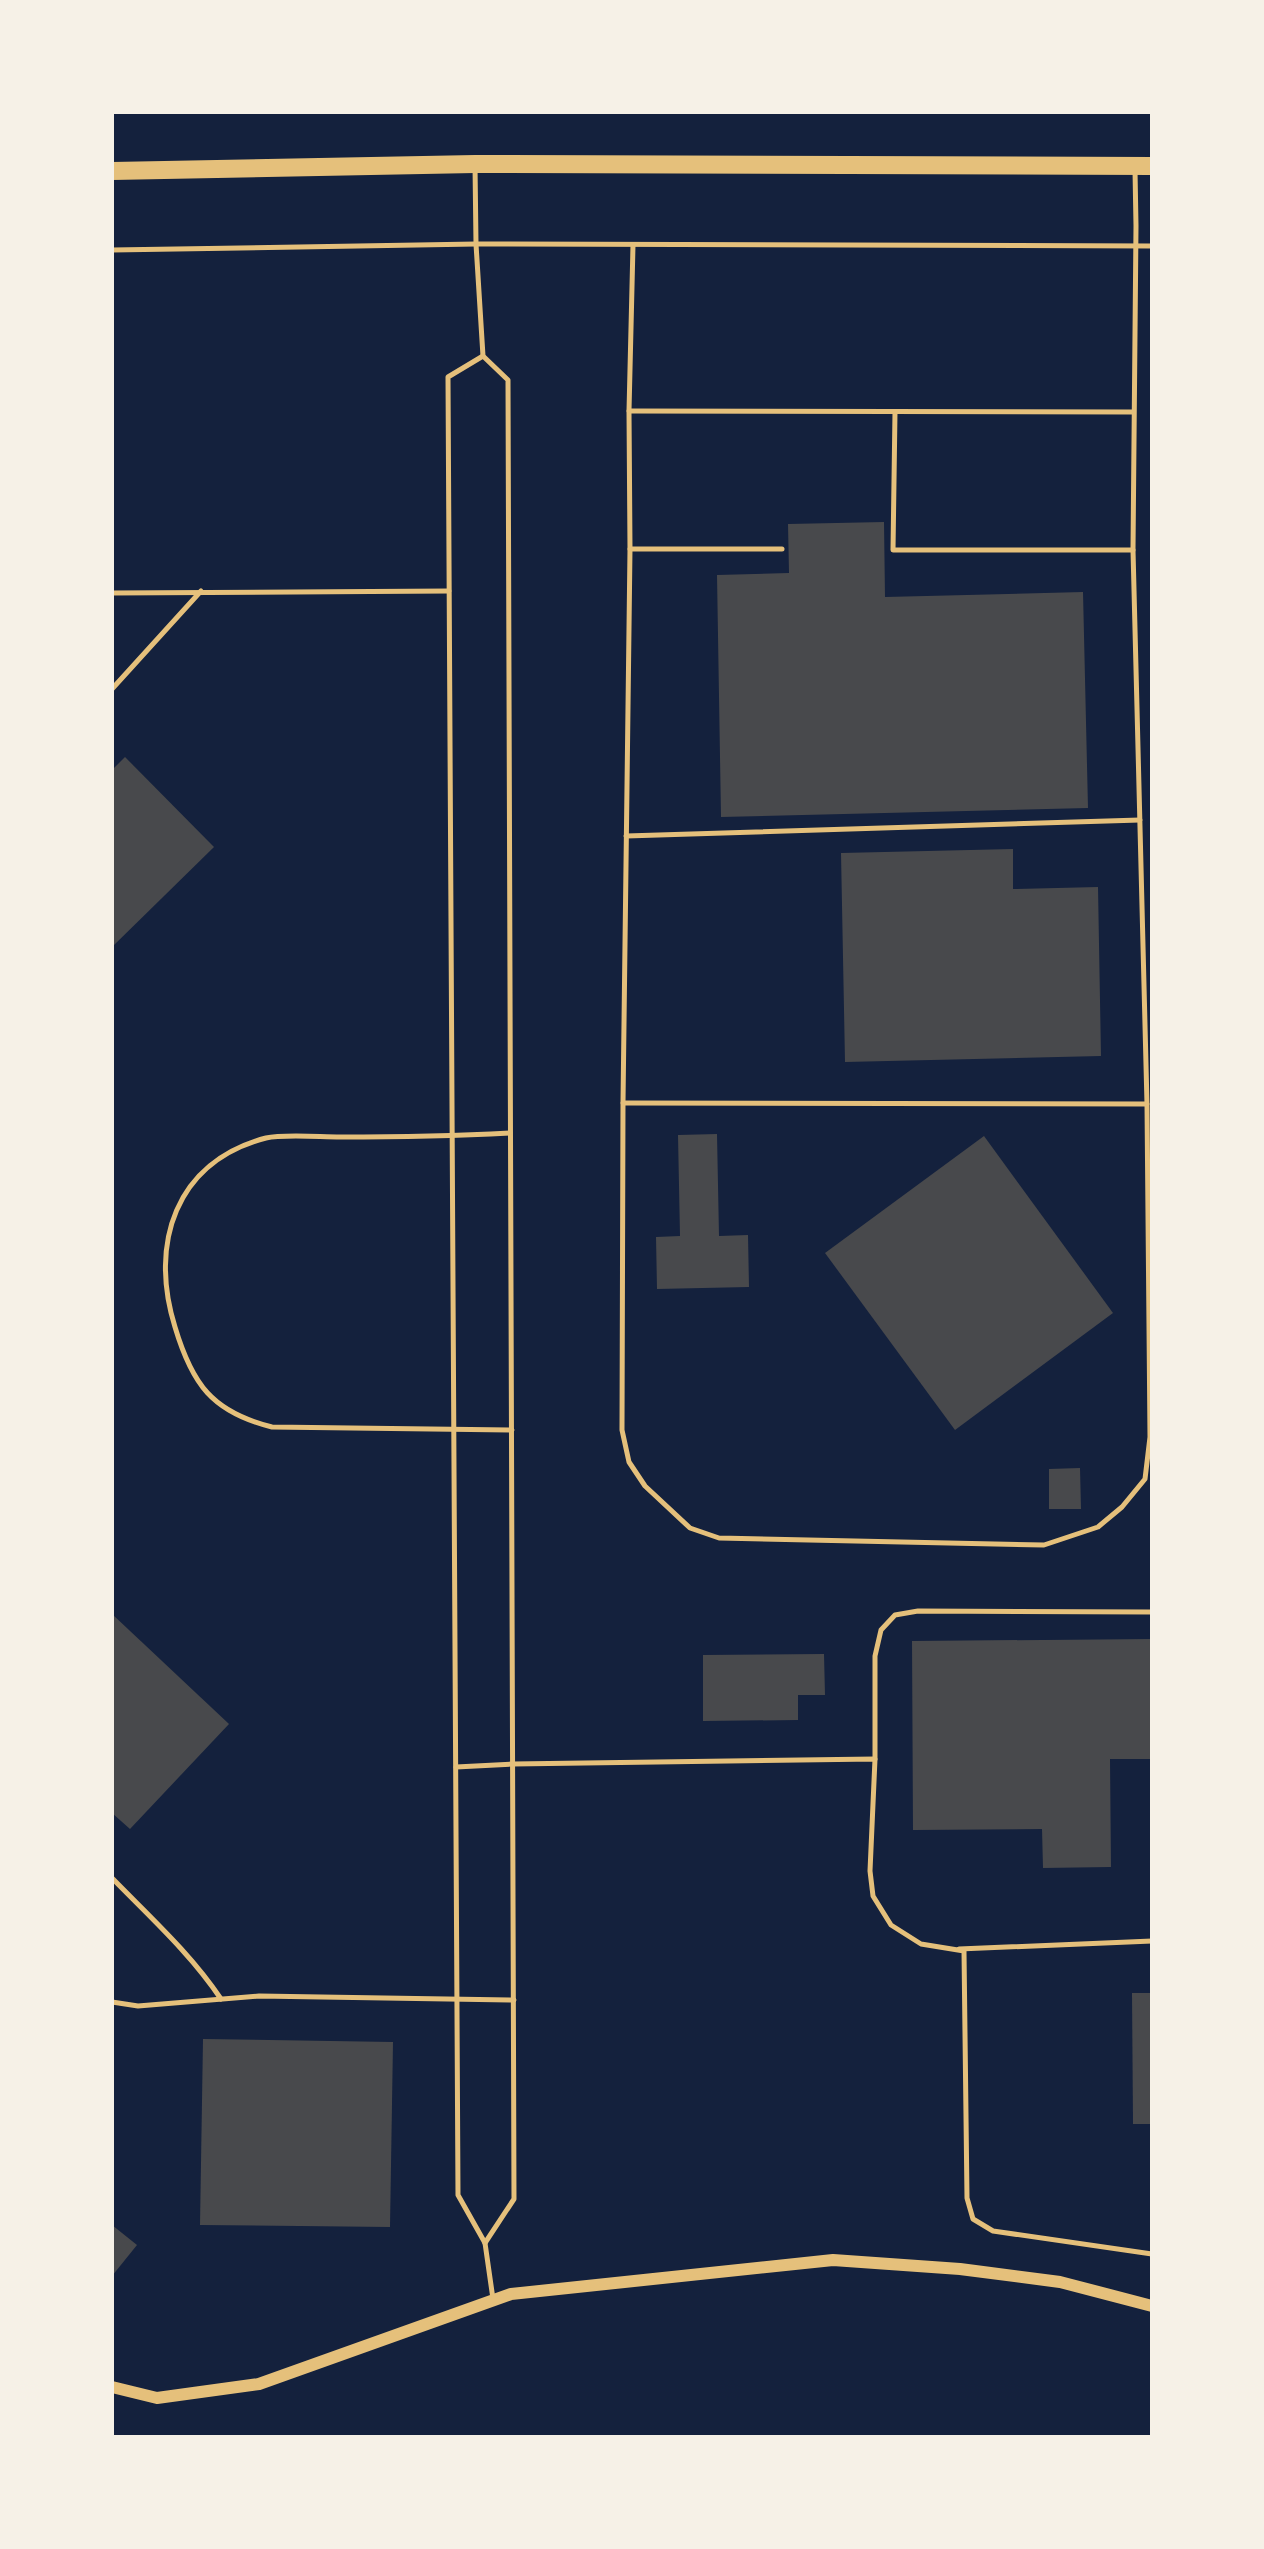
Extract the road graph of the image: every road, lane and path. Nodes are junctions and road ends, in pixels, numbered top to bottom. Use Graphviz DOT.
graph roads {
  1 [pos="475,164"];
  2 [pos="1143,166"];
  3 [pos="112,171"];
  4 [pos="476,244"];
  5 [pos="633,245"];
  6 [pos="1136,246"];
  7 [pos="1152,246"];
  8 [pos="112,250"];
  9 [pos="483,356"];
  10 [pos="629,411"];
  11 [pos="895,412"];
  12 [pos="1133,412"];
  13 [pos="630,549"];
  14 [pos="782,549"];
  15 [pos="1133,550"];
  16 [pos="201,591"];
  17 [pos="449,592"];
  18 [pos="112,593"];
  19 [pos="112,689"];
  20 [pos="1140,820"];
  21 [pos="626,836"];
  22 [pos="623,1103"];
  23 [pos="1147,1104"];
  24 [pos="510,1133"];
  25 [pos="452,1136"];
  26 [pos="453,1430"];
  27 [pos="512,1430"];
  28 [pos="1152,1612"];
  29 [pos="875,1759"];
  30 [pos="513,1764"];
  31 [pos="456,1767"];
  32 [pos="112,1878"];
  33 [pos="1152,1941"];
  34 [pos="949,1950"];
  35 [pos="457,1997"];
  36 [pos="221,1999"];
  37 [pos="513,2000"];
  38 [pos="112,2002"];
  39 [pos="485,2243"];
  40 [pos="1152,2254"];
  41 [pos="493,2300"];
  42 [pos="1152,2306"];
  43 [pos="112,2387"];
  1 -- 2 [label="main road"];
  1 -- 3 [label="main road"];
  1 -- 4 [label="lane"];
  2 -- 6 [label="lane"];
  4 -- 5 [label="lane"];
  4 -- 8 [label="lane"];
  4 -- 9 [label="lane"];
  5 -- 6 [label="lane"];
  5 -- 10 [label="lane"];
  6 -- 7 [label="lane"];
  6 -- 12 [label="lane"];
  9 -- 17 [label="lane"];
  9 -- 24 [label="lane"];
  10 -- 11 [label="lane"];
  10 -- 13 [label="lane"];
  11 -- 12 [label="lane"];
  11 -- 15 [label="lane"];
  12 -- 15 [label="lane"];
  13 -- 14 [label="lane"];
  13 -- 21 [label="lane"];
  15 -- 20 [label="lane"];
  16 -- 17 [label="lane"];
  16 -- 18 [label="lane"];
  16 -- 19 [label="lane"];
  17 -- 25 [label="lane"];
  20 -- 21 [label="lane"];
  20 -- 23 [label="lane"];
  21 -- 22 [label="lane"];
  22 -- 23 [label="lane"];
  22 -- 23 [label="lane"];
  24 -- 25 [label="lane"];
  24 -- 27 [label="lane"];
  25 -- 26 [label="lane"];
  25 -- 26 [label="lane"];
  26 -- 27 [label="lane"];
  26 -- 31 [label="lane"];
  27 -- 30 [label="lane"];
  28 -- 29 [label="lane"];
  29 -- 30 [label="lane"];
  29 -- 34 [label="lane"];
  30 -- 31 [label="lane"];
  30 -- 37 [label="lane"];
  31 -- 35 [label="lane"];
  32 -- 36 [label="lane"];
  33 -- 34 [label="lane"];
  34 -- 40 [label="lane"];
  35 -- 36 [label="lane"];
  35 -- 37 [label="lane"];
  35 -- 39 [label="lane"];
  36 -- 38 [label="lane"];
  37 -- 39 [label="lane"];
  39 -- 41 [label="lane"];
  41 -- 42 [label="street"];
  41 -- 43 [label="street"];
}
